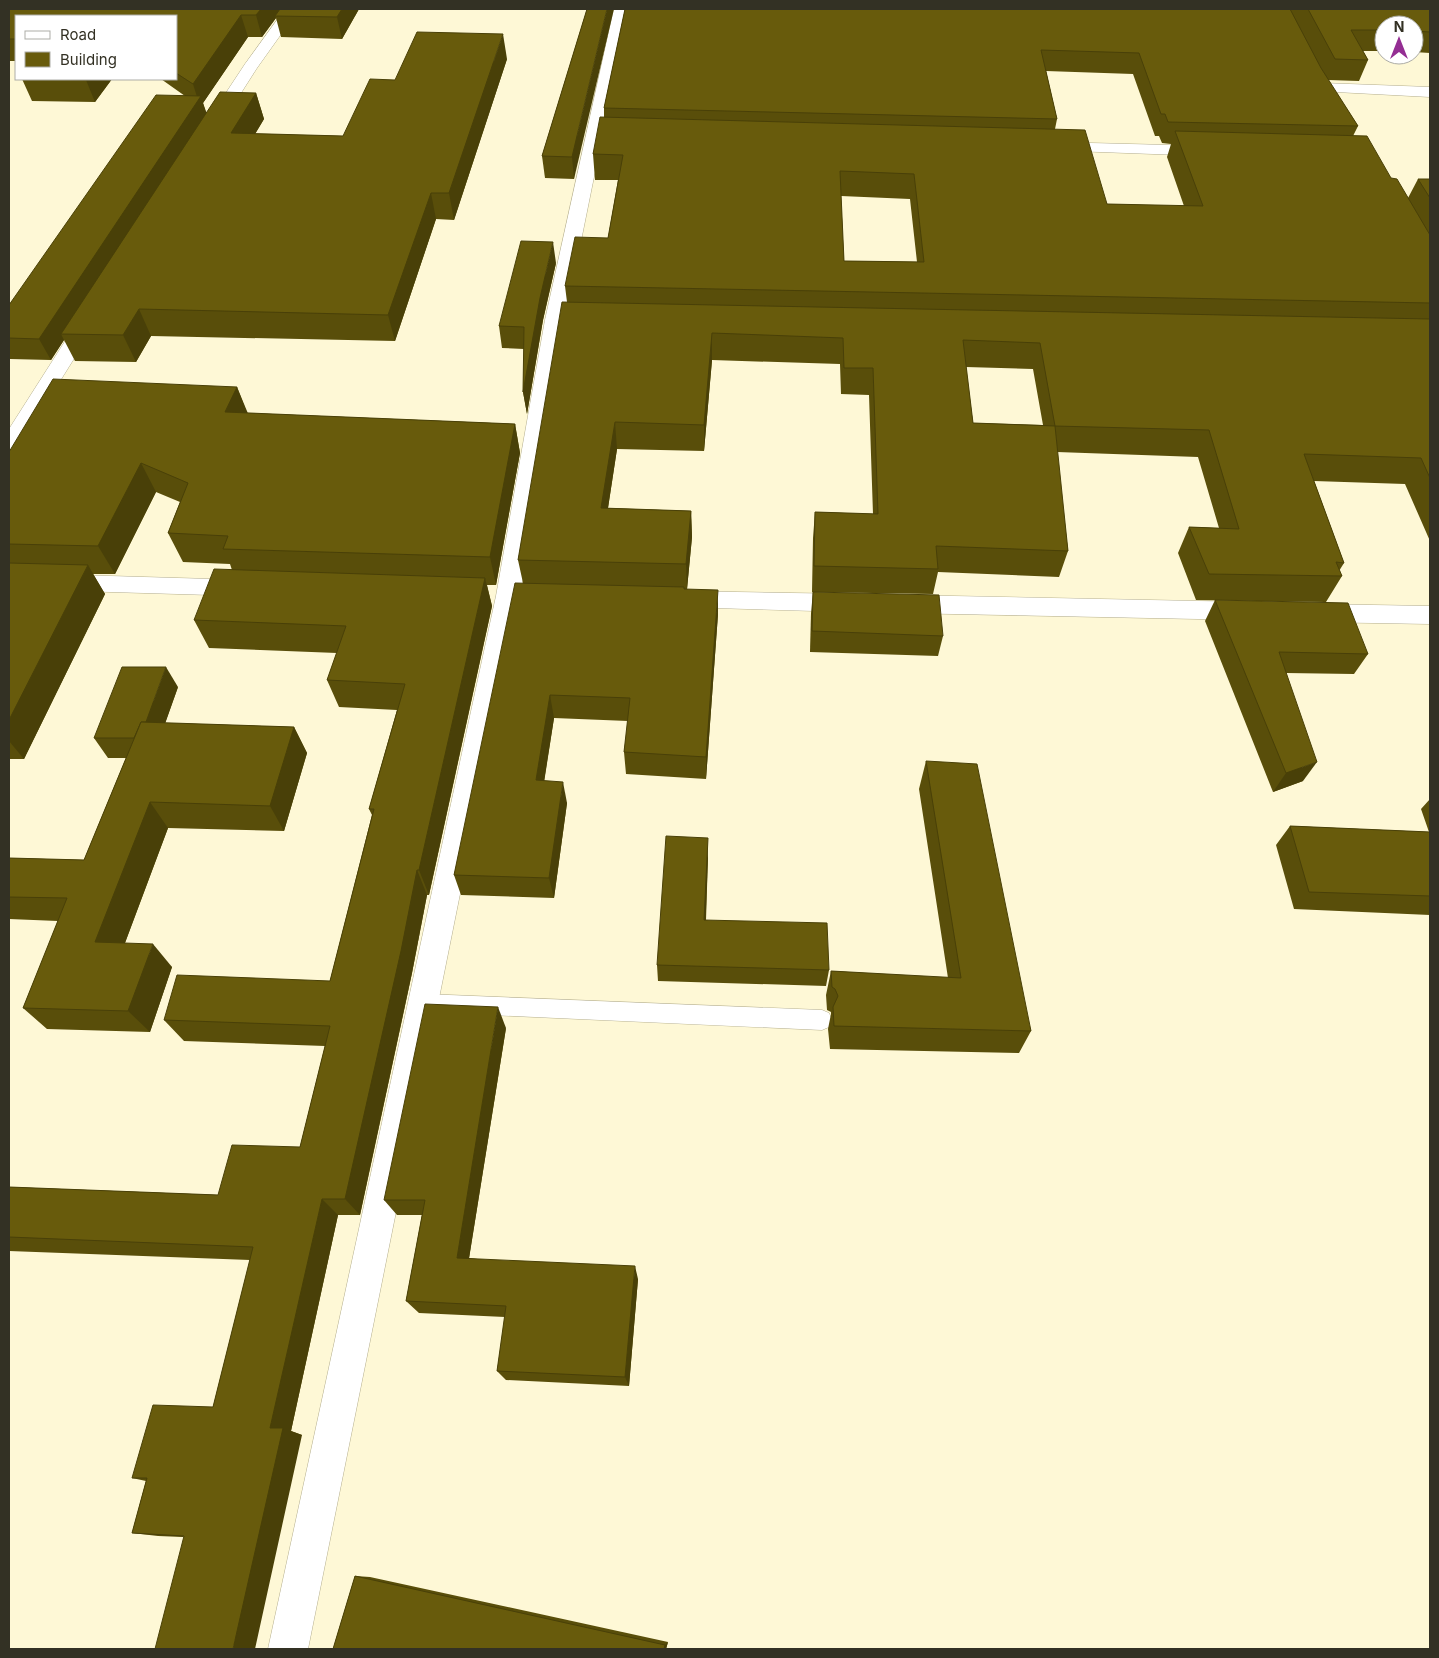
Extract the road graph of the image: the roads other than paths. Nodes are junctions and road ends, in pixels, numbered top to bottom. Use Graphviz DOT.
graph roads {
  1 [pos="292,9"];
  2 [pos="621,9"];
  3 [pos="1314,70"];
  4 [pos="1322,88"];
  5 [pos="1430,92"];
  6 [pos="1332,102"];
  7 [pos="207,134"];
  8 [pos="1039,147"];
  9 [pos="1227,152"];
  10 [pos="100,302"];
  11 [pos="9,445"];
  12 [pos="9,581"];
  13 [pos="268,589"];
  14 [pos="657,599"];
  15 [pos="1430,615"];
  16 [pos="424,1003"];
  17 [pos="822,1020"];
  18 [pos="288,1649"];
  1 -- 7 [label="street"];
  2 -- 16 [label="street"];
  3 -- 4 [label="street"];
  4 -- 5 [label="street"];
  4 -- 6 [label="street"];
  8 -- 9 [label="street"];
  10 -- 11 [label="street"];
  12 -- 13 [label="street"];
  14 -- 15 [label="street"];
  16 -- 17 [label="lane"];
  16 -- 18 [label="street"];
}
